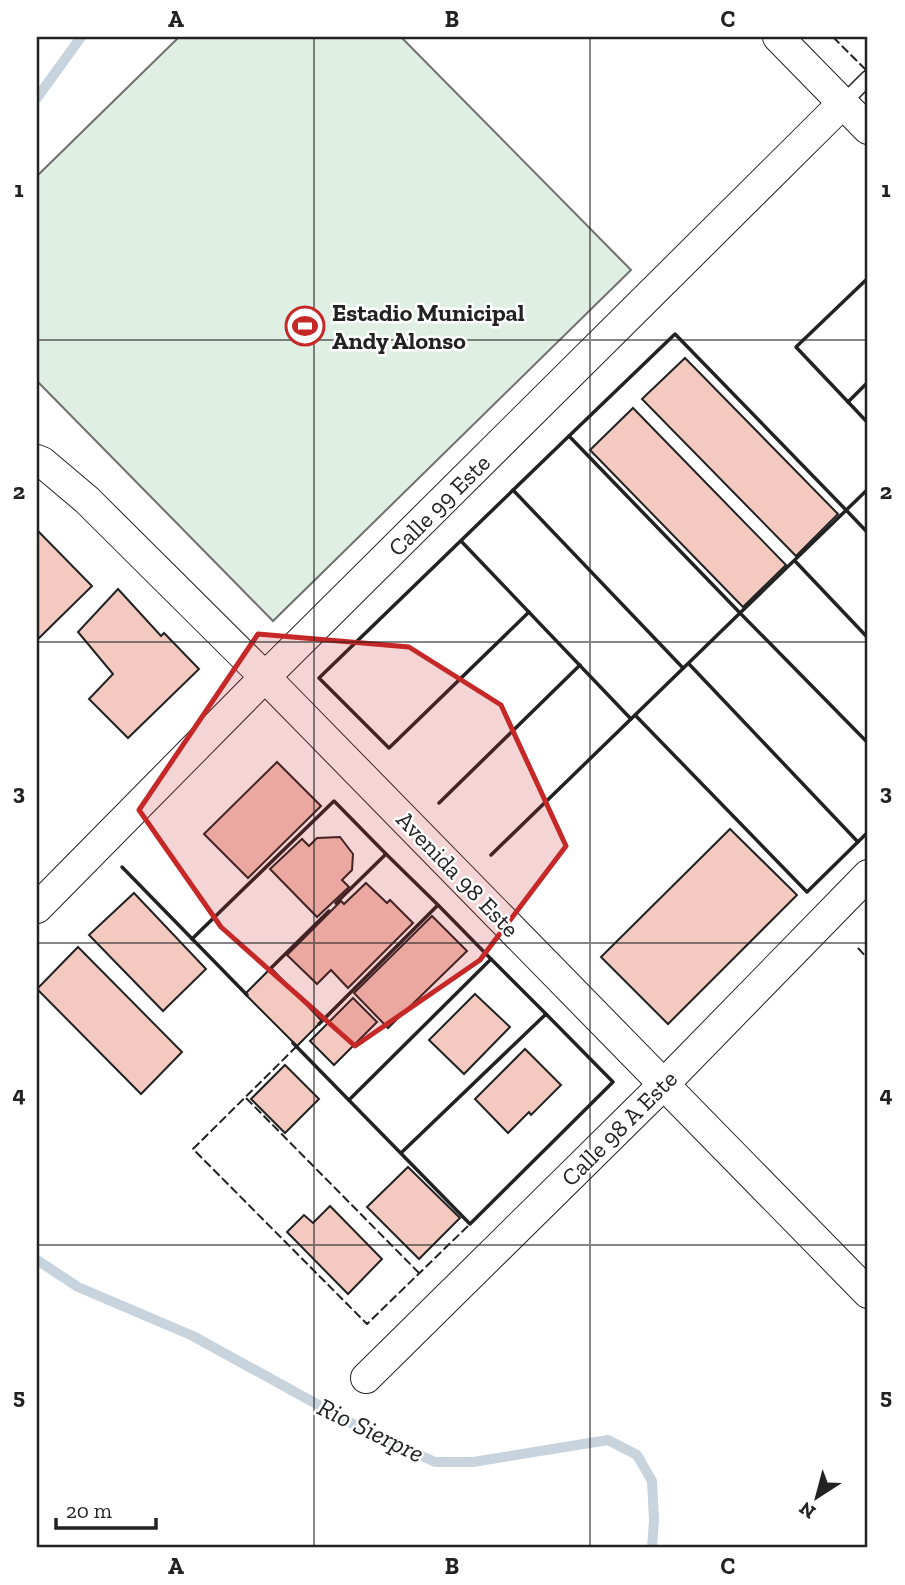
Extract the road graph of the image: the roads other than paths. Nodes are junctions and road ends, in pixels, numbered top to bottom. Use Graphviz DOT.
graph roads {
  1 [pos="778,37"];
  2 [pos="868,78"];
  3 [pos="843,103"];
  4 [pos="868,129"];
  5 [pos="39,461"];
  6 [pos="265,677"];
  7 [pos="868,874"];
  8 [pos="37,908"];
  9 [pos="663,1085"];
  10 [pos="868,1293"];
  11 [pos="366,1378"];
  1 -- 3 [label="street"];
  2 -- 3 [label="lane"];
  3 -- 4 [label="street"];
  3 -- 6 [label="street, Calle 99 Este"];
  5 -- 6 [label="street, Avenida 98 Este"];
  6 -- 8 [label="street, Calle 99 Este"];
  6 -- 9 [label="street, Avenida 98 Este"];
  7 -- 9 [label="street, Calle 98 A Este"];
  9 -- 10 [label="street, Avenida 98 Este"];
  9 -- 11 [label="street, Calle 98 A Este"];
}
